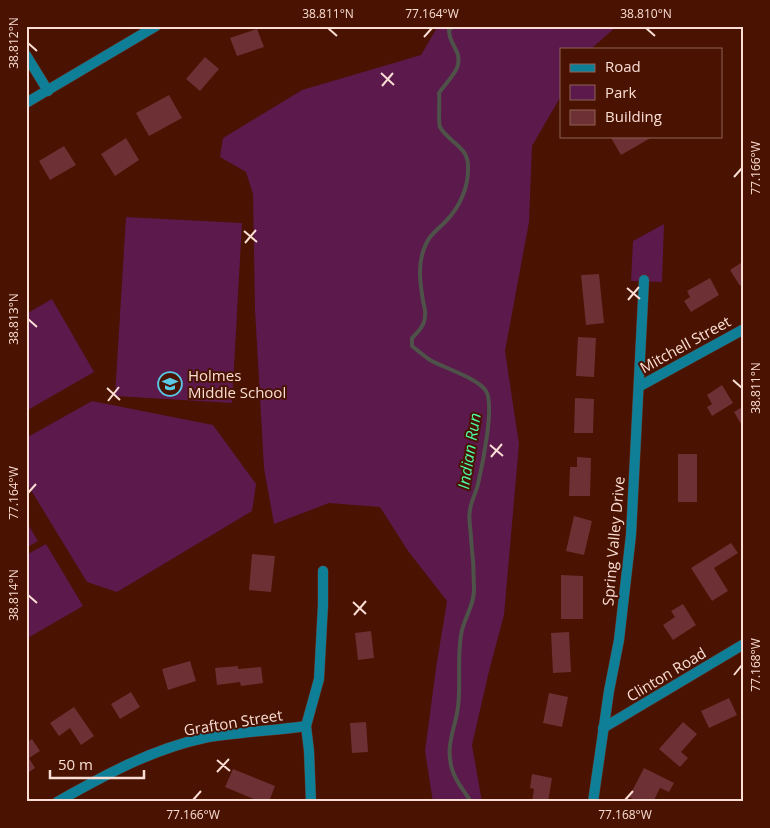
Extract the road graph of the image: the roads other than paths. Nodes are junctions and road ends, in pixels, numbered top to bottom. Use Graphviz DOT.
graph roads {
  1 [pos="156,26"];
  2 [pos="26,54"];
  3 [pos="48,91"];
  4 [pos="26,104"];
  5 [pos="644,280"];
  6 [pos="744,329"];
  7 [pos="640,386"];
  8 [pos="322,571"];
  9 [pos="744,644"];
  10 [pos="306,726"];
  11 [pos="603,728"];
  12 [pos="57,802"];
  13 [pos="310,802"];
  14 [pos="593,802"];
  1 -- 3 [label="street"];
  2 -- 3 [label="street"];
  3 -- 4 [label="street"];
  5 -- 7 [label="street, Spring Valley Drive"];
  6 -- 7 [label="street, Mitchell Street"];
  7 -- 11 [label="street, Spring Valley Drive"];
  8 -- 10 [label="street"];
  9 -- 11 [label="street, Clinton Road"];
  10 -- 12 [label="street, Grafton Street"];
  10 -- 13 [label="street"];
  11 -- 14 [label="street, Spring Valley Drive"];
}
